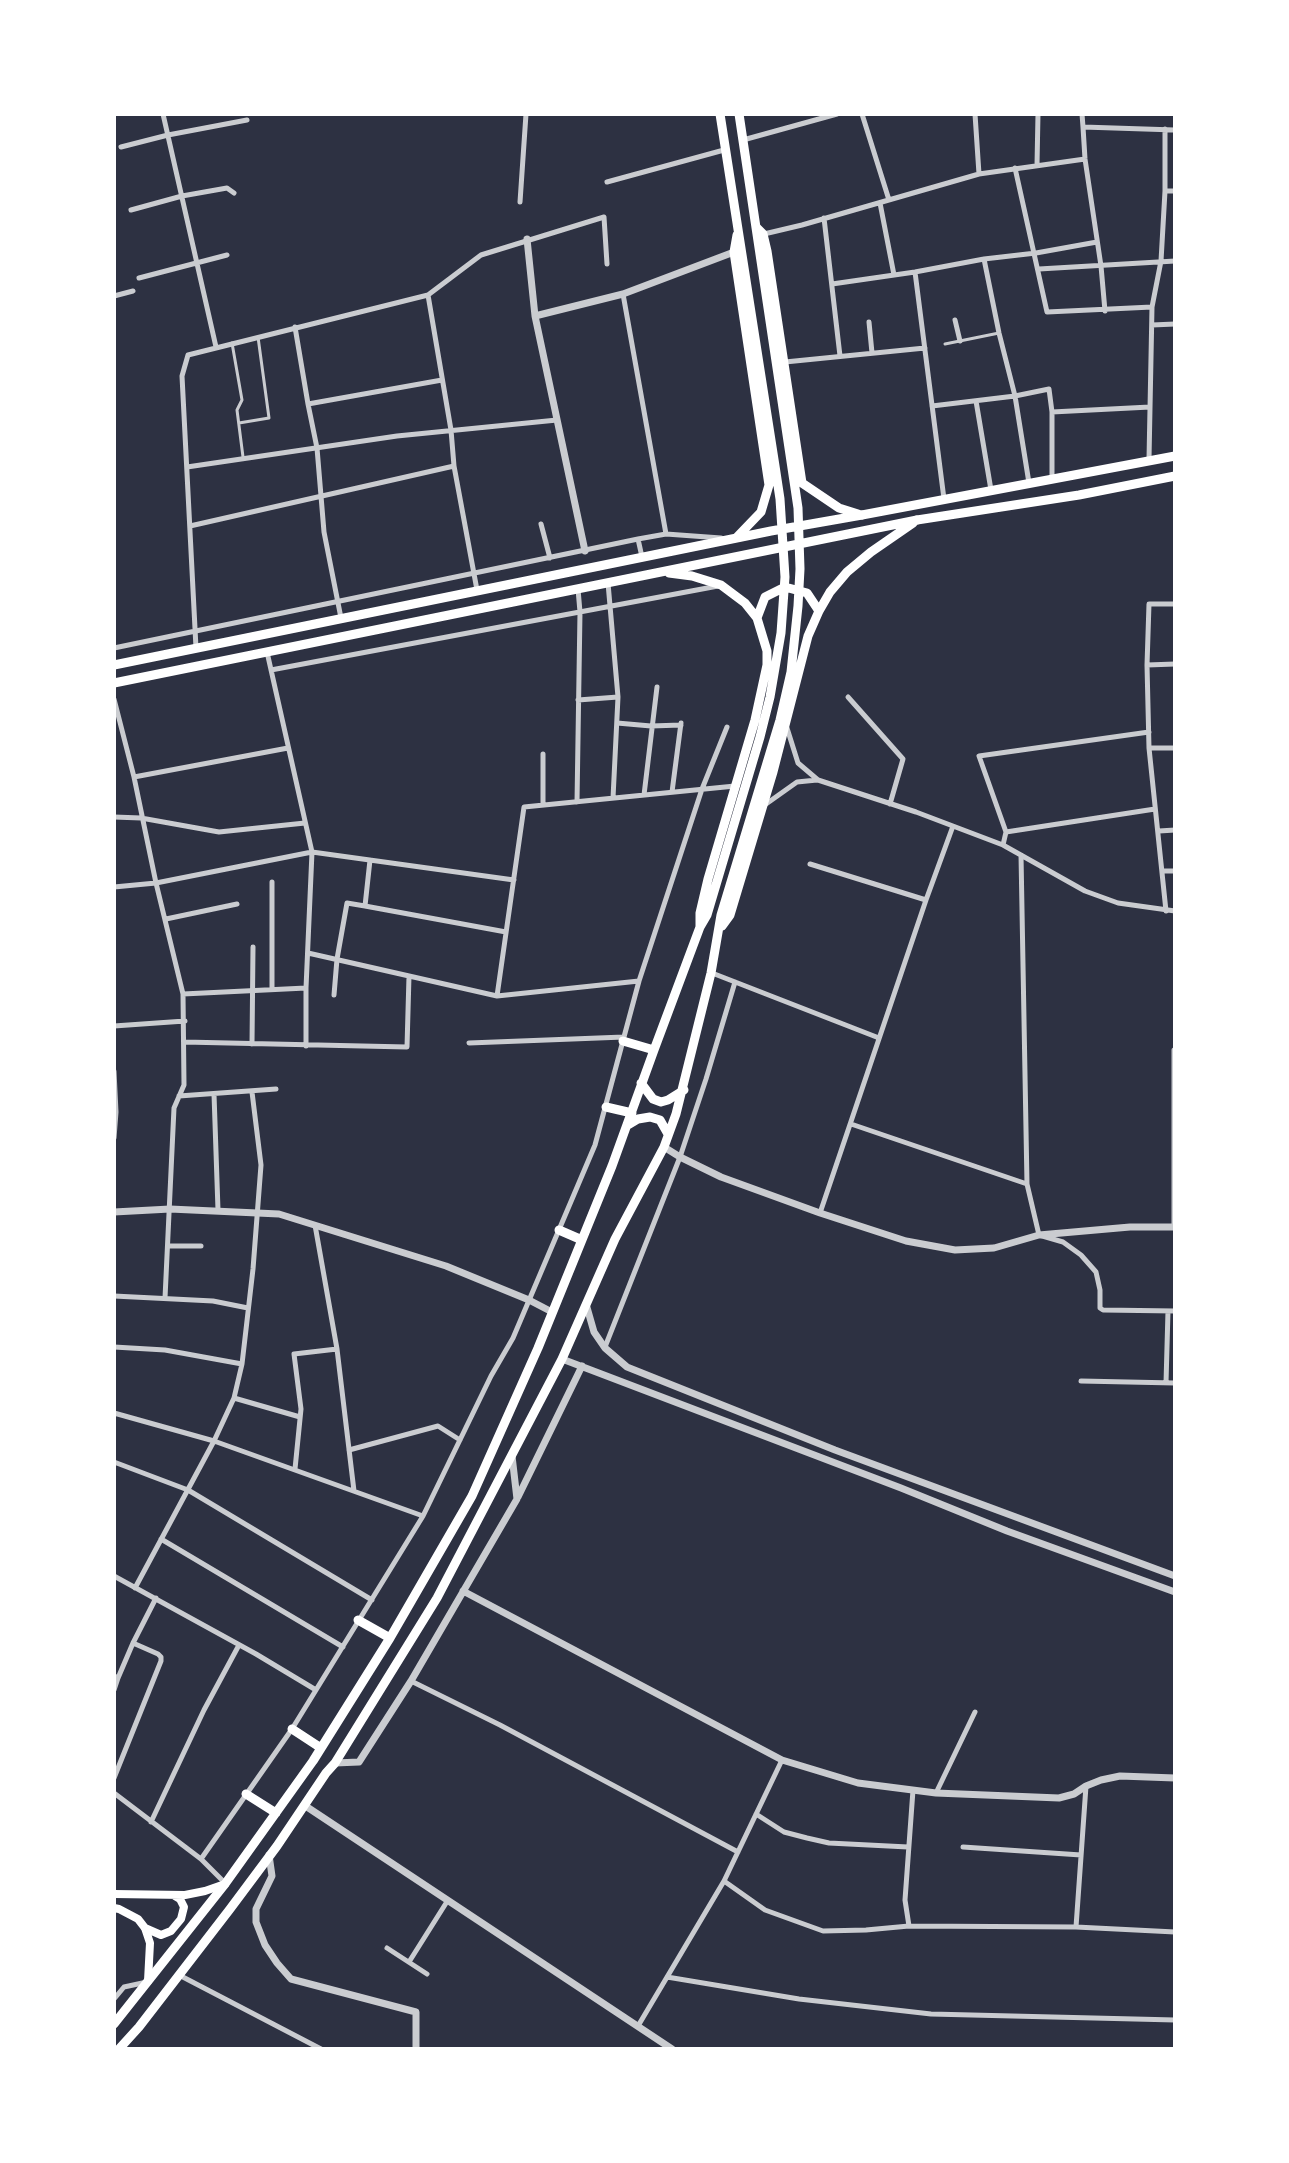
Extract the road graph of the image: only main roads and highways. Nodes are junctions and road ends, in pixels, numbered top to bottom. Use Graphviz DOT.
graph roads {
  1 [pos="720,114"];
  2 [pos="739,114"];
  3 [pos="759,231"];
  4 [pos="738,232"];
  5 [pos="1175,456"];
  6 [pos="1175,476"];
  7 [pos="802,483"];
  8 [pos="769,485"];
  9 [pos="862,515"];
  10 [pos="917,520"];
  11 [pos="734,539"];
  12 [pos="662,571"];
  13 [pos="819,611"];
  14 [pos="757,618"];
  15 [pos="114,665"];
  16 [pos="114,683"];
  17 [pos="700,927"];
  18 [pos="720,929"];
  19 [pos="624,1039"];
  20 [pos="654,1050"];
  21 [pos="641,1083"];
  22 [pos="684,1090"];
  23 [pos="606,1107"];
  24 [pos="632,1113"];
  25 [pos="628,1125"];
  26 [pos="668,1134"];
  27 [pos="559,1230"];
  28 [pos="582,1240"];
  29 [pos="358,1620"];
  30 [pos="390,1638"];
  31 [pos="292,1729"];
  32 [pos="321,1748"];
  33 [pos="246,1794"];
  34 [pos="276,1813"];
  35 [pos="225,1884"];
  36 [pos="114,1894"];
  37 [pos="174,1895"];
  38 [pos="114,1908"];
  39 [pos="145,1928"];
  40 [pos="148,1981"];
  41 [pos="114,2024"];
  42 [pos="119,2049"];
  1 -- 4 [label="main road"];
  2 -- 3 [label="main road"];
  3 -- 7 [label="main road"];
  3 -- 18 [label="main road"];
  4 -- 8 [label="main road"];
  4 -- 17 [label="main road"];
  5 -- 9 [label="main road"];
  6 -- 10 [label="main road"];
  7 -- 8 [label="main road"];
  7 -- 9 [label="main road"];
  8 -- 11 [label="main road"];
  9 -- 11 [label="main road"];
  10 -- 12 [label="main road"];
  10 -- 13 [label="main road"];
  11 -- 15 [label="main road"];
  12 -- 14 [label="main road"];
  12 -- 16 [label="main road"];
  13 -- 14 [label="main road"];
  13 -- 18 [label="main road"];
  14 -- 17 [label="main road"];
  17 -- 20 [label="main road"];
  18 -- 22 [label="main road"];
  19 -- 20 [label="main road"];
  20 -- 21 [label="main road"];
  21 -- 22 [label="main road"];
  21 -- 24 [label="main road"];
  22 -- 26 [label="main road"];
  23 -- 24 [label="main road"];
  24 -- 25 [label="main road"];
  25 -- 26 [label="main road"];
  25 -- 28 [label="main road"];
  26 -- 42 [label="main road"];
  27 -- 28 [label="main road"];
  28 -- 30 [label="main road"];
  29 -- 30 [label="main road"];
  30 -- 32 [label="main road"];
  31 -- 32 [label="main road"];
  32 -- 34 [label="main road"];
  33 -- 34 [label="main road"];
  34 -- 35 [label="main road"];
  35 -- 37 [label="main road"];
  35 -- 40 [label="main road"];
  36 -- 37 [label="main road"];
  37 -- 39 [label="main road"];
  38 -- 39 [label="main road"];
  39 -- 40 [label="main road"];
  40 -- 41 [label="main road"];
}
